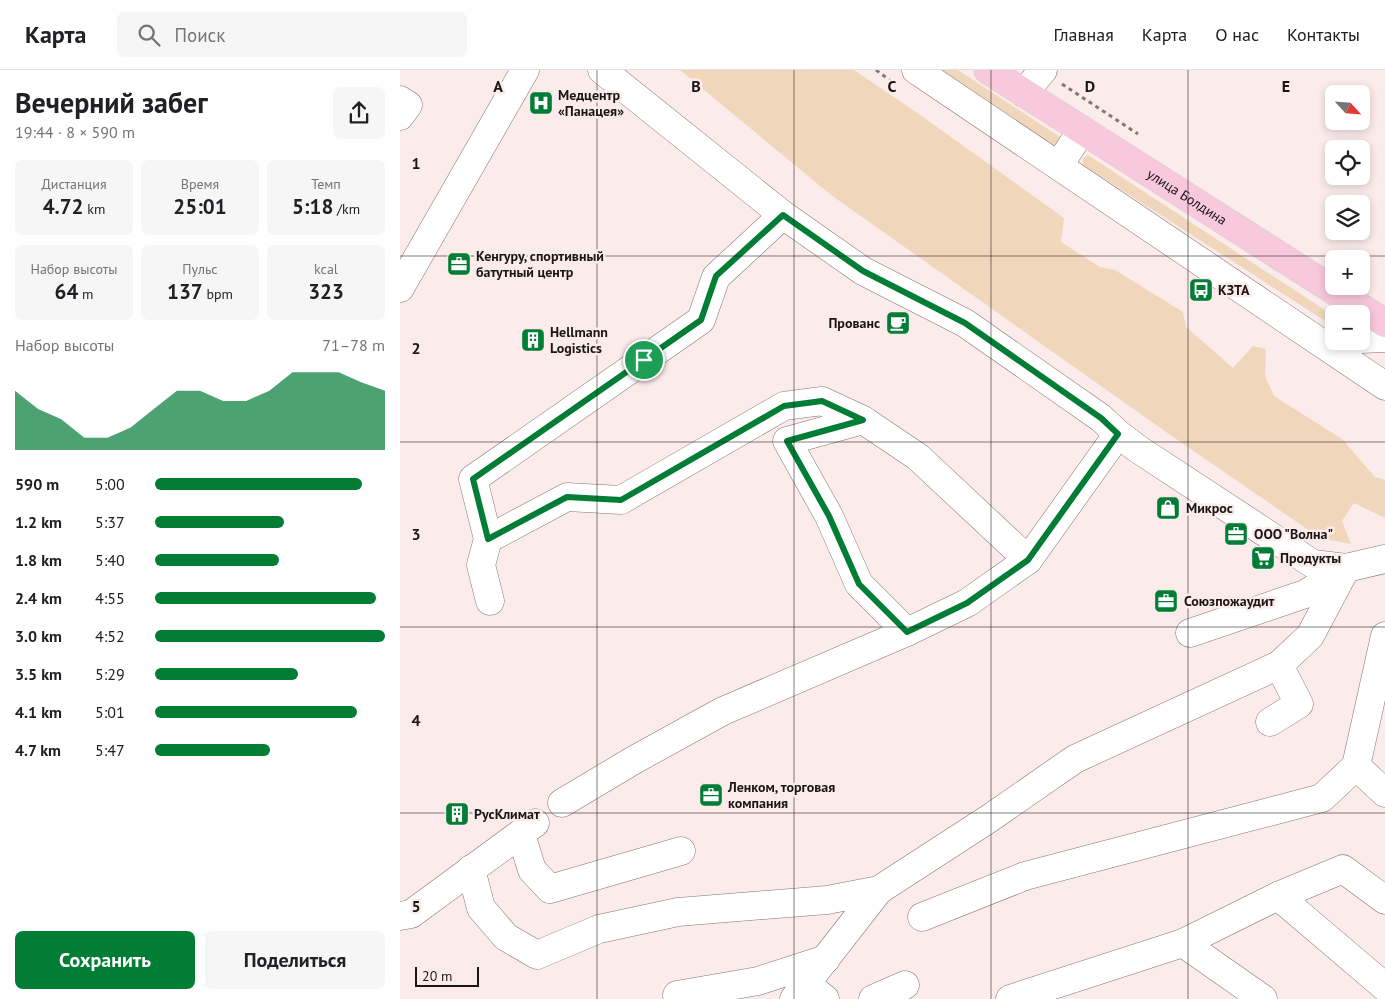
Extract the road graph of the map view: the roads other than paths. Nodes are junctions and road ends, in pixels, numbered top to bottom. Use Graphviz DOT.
graph roads {
  1 [pos="526,70"];
  2 [pos="602,70"];
  3 [pos="916,70"];
  4 [pos="988,70"];
  5 [pos="1042,70"];
  6 [pos="1024,93"];
  7 [pos="400,100"];
  8 [pos="400,116"];
  9 [pos="1082,130"];
  10 [pos="1059,165"];
  11 [pos="783,215"];
  12 [pos="400,288"];
  13 [pos="1385,324"];
  14 [pos="1385,338"];
  15 [pos="1370,339"];
  16 [pos="1325,340"];
  17 [pos="1338,350"];
  18 [pos="1385,386"];
  19 [pos="863,420"];
  20 [pos="1118,434"];
  21 [pos="488,539"];
  22 [pos="1385,559"];
  23 [pos="1028,560"];
  24 [pos="1346,568"];
  25 [pos="490,601"];
  26 [pos="907,632"];
  27 [pos="1190,633"];
  28 [pos="1385,636"];
  29 [pos="1279,665"];
  30 [pos="1270,722"];
  31 [pos="1375,727"];
  32 [pos="1356,766"];
  33 [pos="1385,793"];
  34 [pos="562,803"];
  35 [pos="680,851"];
  36 [pos="471,869"];
  37 [pos="879,890"];
  38 [pos="1278,896"];
  39 [pos="1385,900"];
  40 [pos="400,916"];
  41 [pos="922,917"];
  42 [pos="1183,943"];
  43 [pos="826,958"];
  44 [pos="905,985"];
  45 [pos="1385,986"];
  46 [pos="677,994"];
  47 [pos="807,995"];
  48 [pos="873,999"];
  49 [pos="1010,999"];
  50 [pos="1264,999"];
  1 -- 12 [label="lane"];
  2 -- 11 [label="lane"];
  3 -- 10 [label="lane"];
  4 -- 6 [label="main road, улица Болдина"];
  5 -- 6 [label="lane"];
  6 -- 9 [label="main road, улица Болдина"];
  7 -- 8 [label="lane"];
  9 -- 10 [label="lane"];
  9 -- 13 [label="main road, улица Болдина"];
  10 -- 16 [label="lane"];
  11 -- 20 [label="lane"];
  11 -- 21 [label="lane"];
  14 -- 15 [label="lane"];
  17 -- 18 [label="lane"];
  19 -- 21 [label="lane"];
  19 -- 23 [label="lane"];
  19 -- 26 [label="lane"];
  20 -- 23 [label="lane"];
  20 -- 24 [label="lane"];
  21 -- 25 [label="lane"];
  22 -- 24 [label="lane"];
  23 -- 26 [label="lane"];
  24 -- 27 [label="lane"];
  24 -- 29 [label="lane"];
  26 -- 34 [label="lane"];
  28 -- 31 [label="lane"];
  29 -- 30 [label="lane"];
  29 -- 37 [label="lane"];
  31 -- 32 [label="lane"];
  32 -- 33 [label="lane"];
  32 -- 41 [label="lane"];
  35 -- 36 [label="lane"];
  36 -- 37 [label="lane"];
  36 -- 40 [label="lane"];
  37 -- 43 [label="lane"];
  38 -- 39 [label="lane"];
  38 -- 42 [label="lane"];
  38 -- 45 [label="lane"];
  42 -- 49 [label="lane"];
  42 -- 50 [label="lane"];
  43 -- 46 [label="lane"];
  43 -- 47 [label="lane"];
  44 -- 48 [label="lane"];
}
